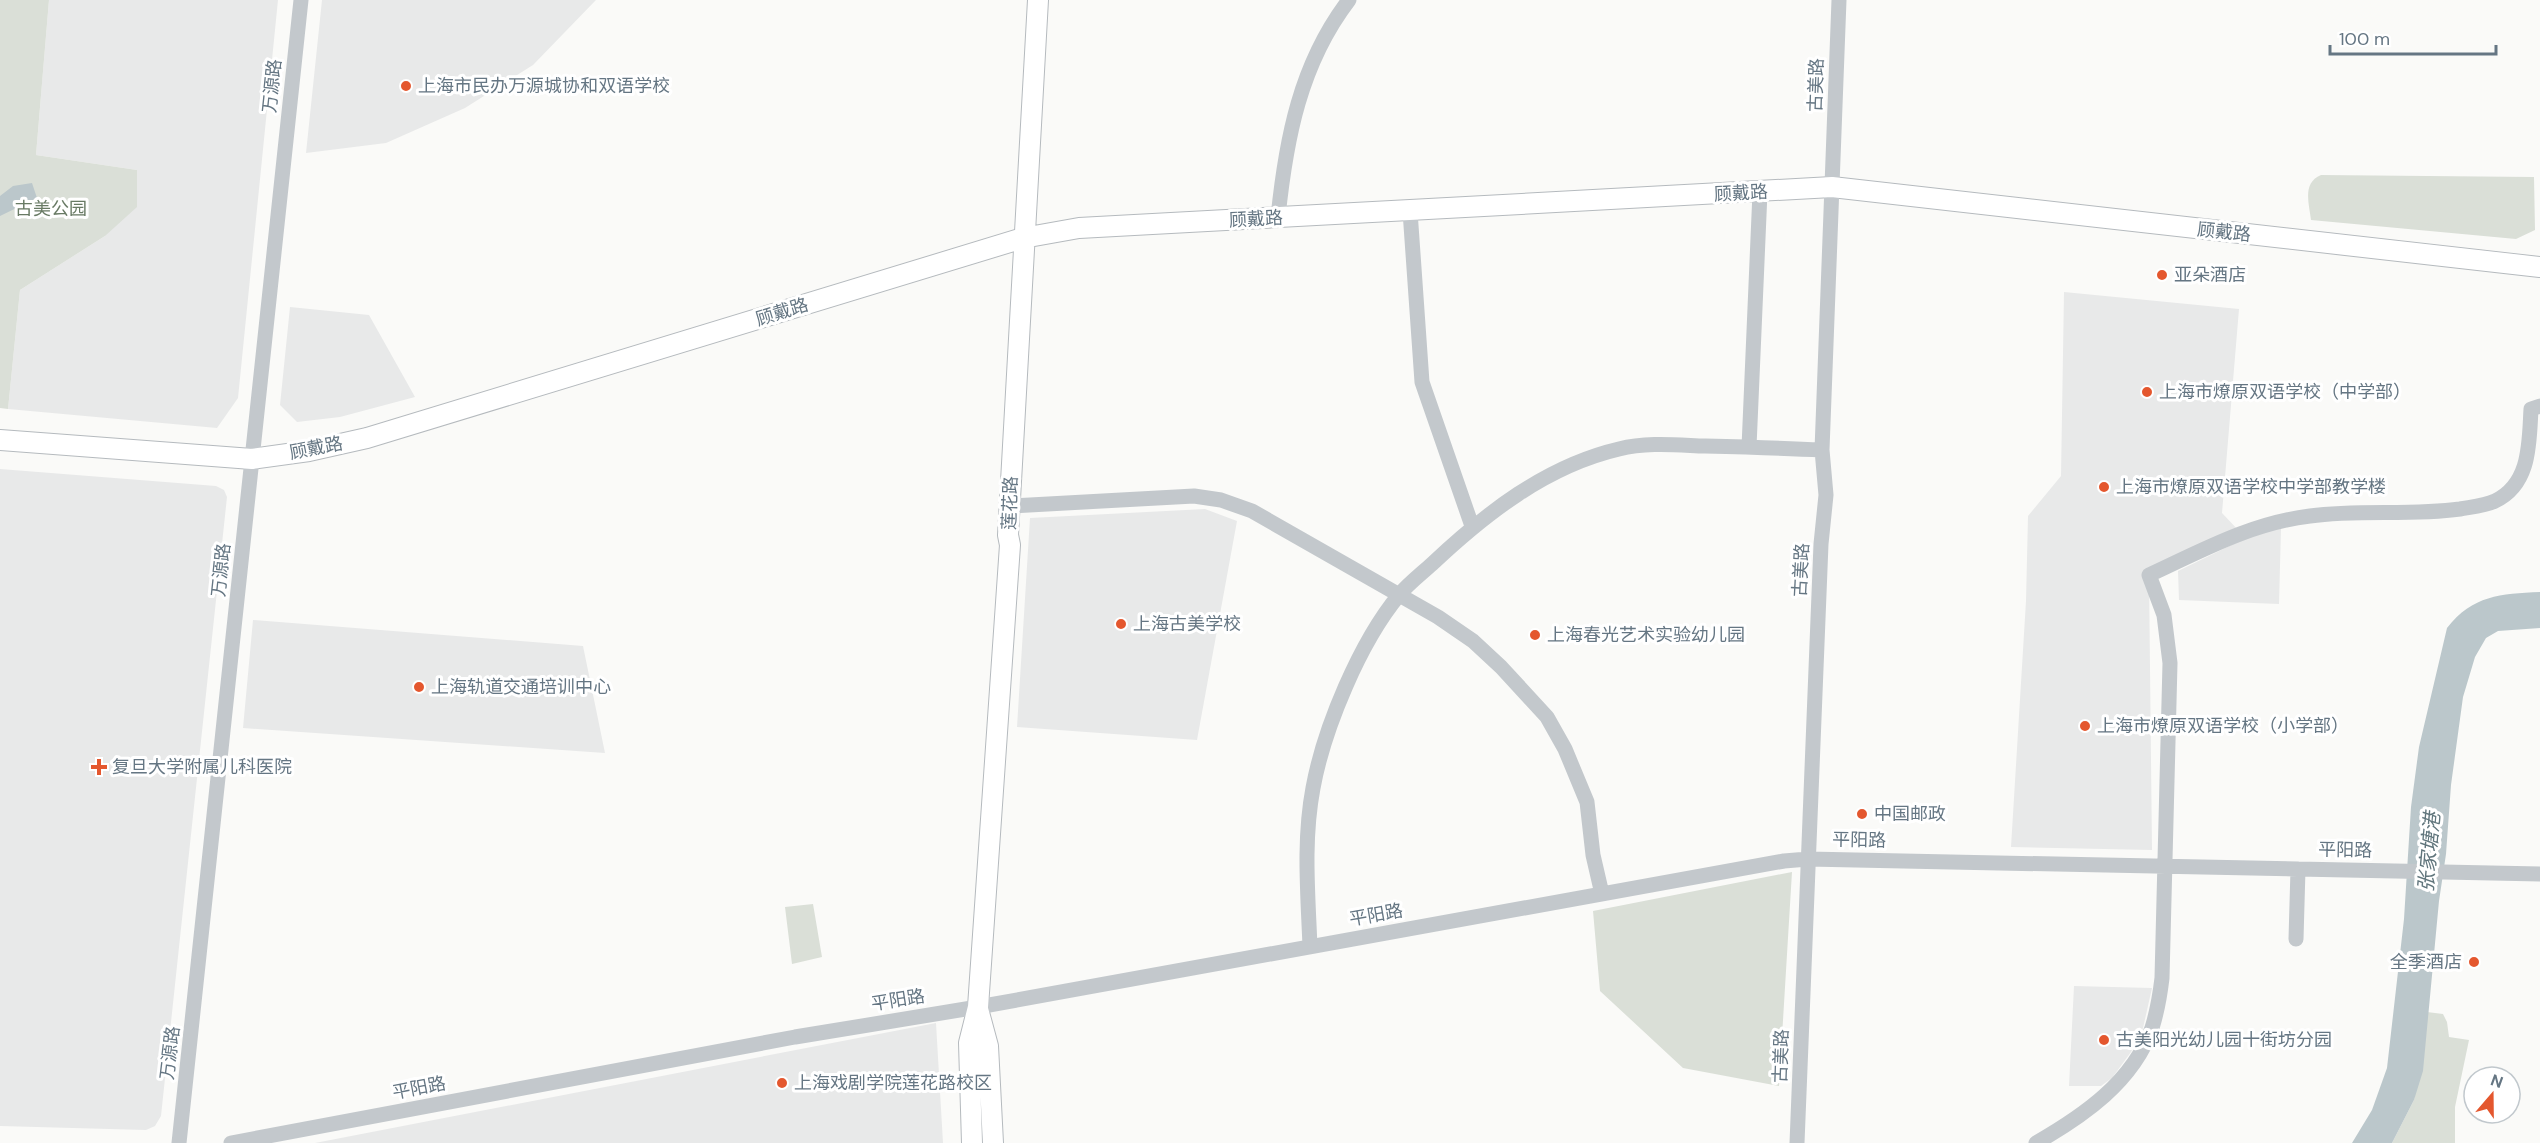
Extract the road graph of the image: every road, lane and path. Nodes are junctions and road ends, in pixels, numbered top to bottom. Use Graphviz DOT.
graph roads {
  1 [pos="301,0"];
  2 [pos="1038,0"];
  3 [pos="1349,0"];
  4 [pos="1839,0"];
  5 [pos="1832,187"];
  6 [pos="1760,192"];
  7 [pos="1410,211"];
  8 [pos="1278,218"];
  9 [pos="1023,238"];
  10 [pos="2540,267"];
  11 [pos="2540,406"];
  12 [pos="0,440"];
  13 [pos="1749,447"];
  14 [pos="1822,450"];
  15 [pos="252,459"];
  16 [pos="1010,506"];
  17 [pos="1472,526"];
  18 [pos="1399,595"];
  19 [pos="1808,859"];
  20 [pos="2165,866"];
  21 [pos="2298,869"];
  22 [pos="2540,874"];
  23 [pos="1602,894"];
  24 [pos="2296,939"];
  25 [pos="1310,947"];
  26 [pos="978,1006"];
  27 [pos="179,1143"];
  28 [pos="231,1143"];
  29 [pos="972,1143"];
  30 [pos="993,1143"];
  31 [pos="1797,1143"];
  32 [pos="2036,1143"];
  1 -- 15 [label="street, 万源路"];
  2 -- 9 [label="main road, 莲花路"];
  3 -- 8 [label="street"];
  4 -- 5 [label="street, 古美路"];
  5 -- 6 [label="main road, 顾戴路"];
  5 -- 10 [label="main road, 顾戴路"];
  5 -- 14 [label="street, 古美路"];
  6 -- 7 [label="main road, 顾戴路"];
  6 -- 13 [label="street"];
  7 -- 8 [label="main road, 顾戴路"];
  7 -- 17 [label="street"];
  8 -- 9 [label="main road, 顾戴路"];
  9 -- 15 [label="main road, 顾戴路"];
  9 -- 16 [label="main road, 莲花路"];
  11 -- 20 [label="street"];
  12 -- 15 [label="main road, 顾戴路"];
  13 -- 14 [label="street"];
  13 -- 17 [label="street"];
  14 -- 19 [label="street, 古美路"];
  15 -- 27 [label="street, 万源路"];
  16 -- 18 [label="street"];
  16 -- 26 [label="main road, 莲花路"];
  17 -- 18 [label="street"];
  18 -- 23 [label="street"];
  18 -- 25 [label="street"];
  19 -- 20 [label="street, 平阳路"];
  19 -- 23 [label="street, 平阳路"];
  19 -- 31 [label="street, 古美路"];
  20 -- 21 [label="street, 平阳路"];
  20 -- 32 [label="street"];
  21 -- 22 [label="street, 平阳路"];
  21 -- 24 [label="street"];
  23 -- 25 [label="street, 平阳路"];
  25 -- 26 [label="street, 平阳路"];
  26 -- 28 [label="street, 平阳路"];
  26 -- 29 [label="main road, 莲花路"];
  26 -- 30 [label="main road, 莲花路"];
}
